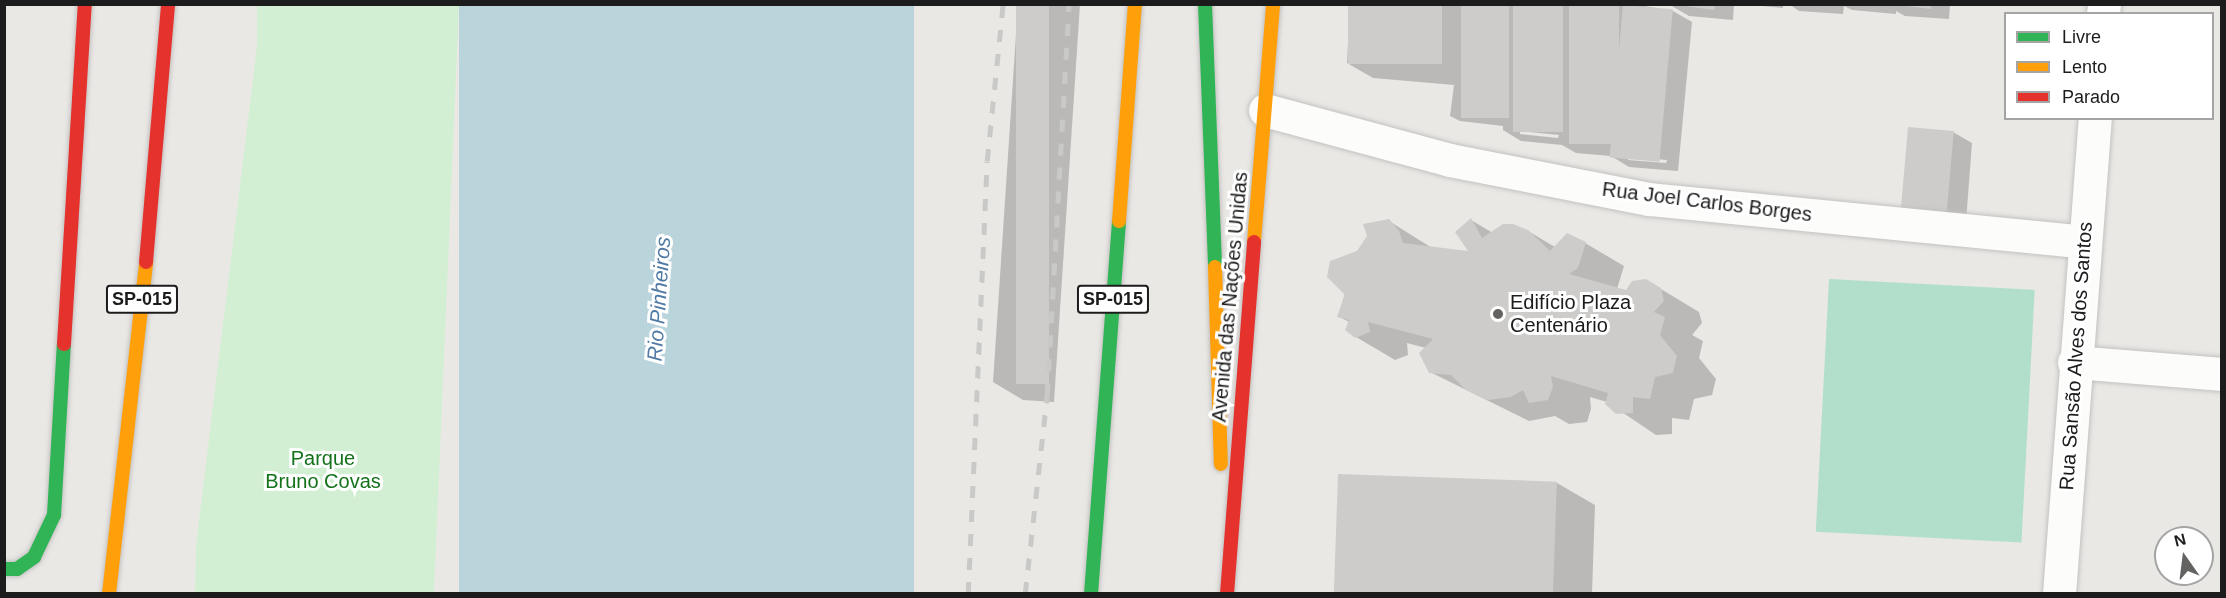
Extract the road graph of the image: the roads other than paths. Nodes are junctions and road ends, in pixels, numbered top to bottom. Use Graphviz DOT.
graph roads {
  1 [pos="86,4"];
  2 [pos="168,4"];
  3 [pos="1135,4"];
  4 [pos="1205,4"];
  5 [pos="1273,4"];
  6 [pos="1265,110"];
  7 [pos="2095,120"];
  8 [pos="2085,242"];
  9 [pos="2074,362"];
  10 [pos="2222,374"];
  11 [pos="1229,555"];
  12 [pos="4,569"];
  13 [pos="109,594"];
  14 [pos="1091,594"];
  15 [pos="1227,594"];
  16 [pos="2059,594"];
  1 -- 12 [label="highway"];
  2 -- 13 [label="highway, SP-015"];
  3 -- 14 [label="highway, SP-015"];
  4 -- 11 [label="highway"];
  5 -- 6 [label="highway, Avenida das Nações Unidas"];
  6 -- 8 [label="street, Rua Joel Carlos Borges"];
  6 -- 11 [label="highway, Avenida das Nações Unidas"];
  7 -- 8 [label="street, Rua Sansão Alves dos Santos"];
  8 -- 9 [label="street, Rua Sansão Alves dos Santos"];
  9 -- 10 [label="street"];
  9 -- 16 [label="street, Rua Sansão Alves dos Santos"];
  11 -- 15 [label="highway, Avenida das Nações Unidas"];
}
